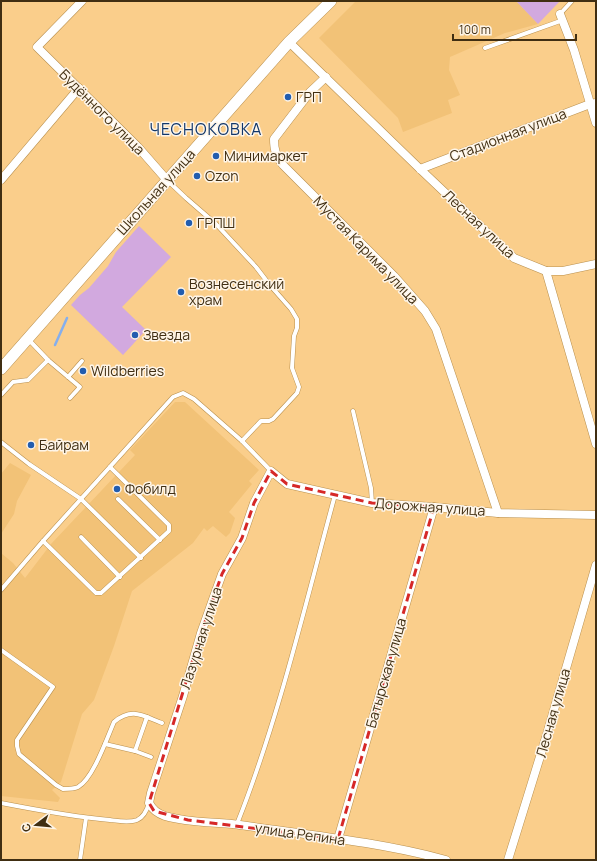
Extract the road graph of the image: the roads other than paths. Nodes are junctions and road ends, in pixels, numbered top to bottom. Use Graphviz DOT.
graph roads {
  1 [pos="82,1"];
  2 [pos="331,1"];
  3 [pos="572,1"];
  4 [pos="562,17"];
  5 [pos="289,42"];
  6 [pos="485,48"];
  7 [pos="326,78"];
  8 [pos="79,88"];
  9 [pos="593,104"];
  10 [pos="596,123"];
  11 [pos="420,170"];
  12 [pos="166,179"];
  13 [pos="1,180"];
  14 [pos="596,264"];
  15 [pos="546,271"];
  16 [pos="27,338"];
  17 [pos="48,360"];
  18 [pos="82,361"];
  19 [pos="1,368"];
  20 [pos="68,377"];
  21 [pos="1,395"];
  22 [pos="70,398"];
  23 [pos="353,411"];
  24 [pos="242,441"];
  25 [pos="1,442"];
  26 [pos="596,444"];
  27 [pos="110,467"];
  28 [pos="271,471"];
  29 [pos="335,495"];
  30 [pos="81,499"];
  31 [pos="118,499"];
  32 [pos="372,504"];
  33 [pos="434,507"];
  34 [pos="498,513"];
  35 [pos="596,515"];
  36 [pos="81,537"];
  37 [pos="160,540"];
  38 [pos="43,541"];
  39 [pos="141,558"];
  40 [pos="596,564"];
  41 [pos="120,577"];
  42 [pos="1,590"];
  43 [pos="1,650"];
  44 [pos="147,717"];
  45 [pos="162,723"];
  46 [pos="105,744"];
  47 [pos="135,751"];
  48 [pos="151,757"];
  49 [pos="1,803"];
  50 [pos="149,803"];
  51 [pos="86,818"];
  52 [pos="237,825"];
  53 [pos="338,840"];
  54 [pos="80,860"];
  55 [pos="446,860"];
  56 [pos="508,860"];
  1 -- 8 [label="street, Будённого улица"];
  2 -- 5 [label="street, Школьная улица"];
  3 -- 4 [label="lane"];
  4 -- 6 [label="lane"];
  4 -- 9 [label="street"];
  5 -- 7 [label="street, Лесная улица"];
  5 -- 12 [label="street, Школьная улица"];
  7 -- 11 [label="street, Лесная улица"];
  7 -- 34 [label="street, Мустая Карима улица"];
  8 -- 12 [label="street, Будённого улица"];
  8 -- 13 [label="street"];
  9 -- 10 [label="street"];
  9 -- 11 [label="street, Стадионная улица"];
  11 -- 15 [label="street, Лесная улица"];
  12 -- 16 [label="street, Школьная улица"];
  12 -- 24 [label="lane"];
  14 -- 15 [label="street"];
  15 -- 26 [label="street"];
  16 -- 17 [label="lane"];
  16 -- 19 [label="street, Школьная улица"];
  17 -- 20 [label="lane"];
  17 -- 21 [label="lane"];
  18 -- 20 [label="lane"];
  20 -- 22 [label="lane"];
  23 -- 32 [label="lane"];
  24 -- 27 [label="lane"];
  24 -- 28 [label="lane"];
  25 -- 30 [label="lane"];
  27 -- 30 [label="lane"];
  27 -- 37 [label="lane"];
  28 -- 29 [label="street, Дорожная улица"];
  28 -- 50 [label="street, Лазурная улица"];
  29 -- 32 [label="street, Дорожная улица"];
  29 -- 52 [label="lane"];
  30 -- 38 [label="lane"];
  30 -- 39 [label="lane"];
  31 -- 37 [label="lane"];
  32 -- 33 [label="street, Дорожная улица"];
  33 -- 34 [label="street, Дорожная улица"];
  33 -- 53 [label="street, Батырская улица"];
  34 -- 35 [label="street, Дорожная улица"];
  36 -- 41 [label="lane"];
  37 -- 39 [label="lane"];
  38 -- 41 [label="lane"];
  38 -- 42 [label="lane"];
  39 -- 41 [label="lane"];
  40 -- 56 [label="street, Лесная улица"];
  43 -- 46 [label="lane"];
  44 -- 45 [label="lane"];
  44 -- 46 [label="lane"];
  44 -- 47 [label="lane"];
  46 -- 47 [label="lane"];
  47 -- 48 [label="lane"];
  49 -- 51 [label="lane"];
  50 -- 51 [label="lane"];
  50 -- 52 [label="street, улица Репина"];
  51 -- 54 [label="lane"];
  52 -- 53 [label="street, улица Репина"];
  53 -- 55 [label="street, улица Репина"];
}
